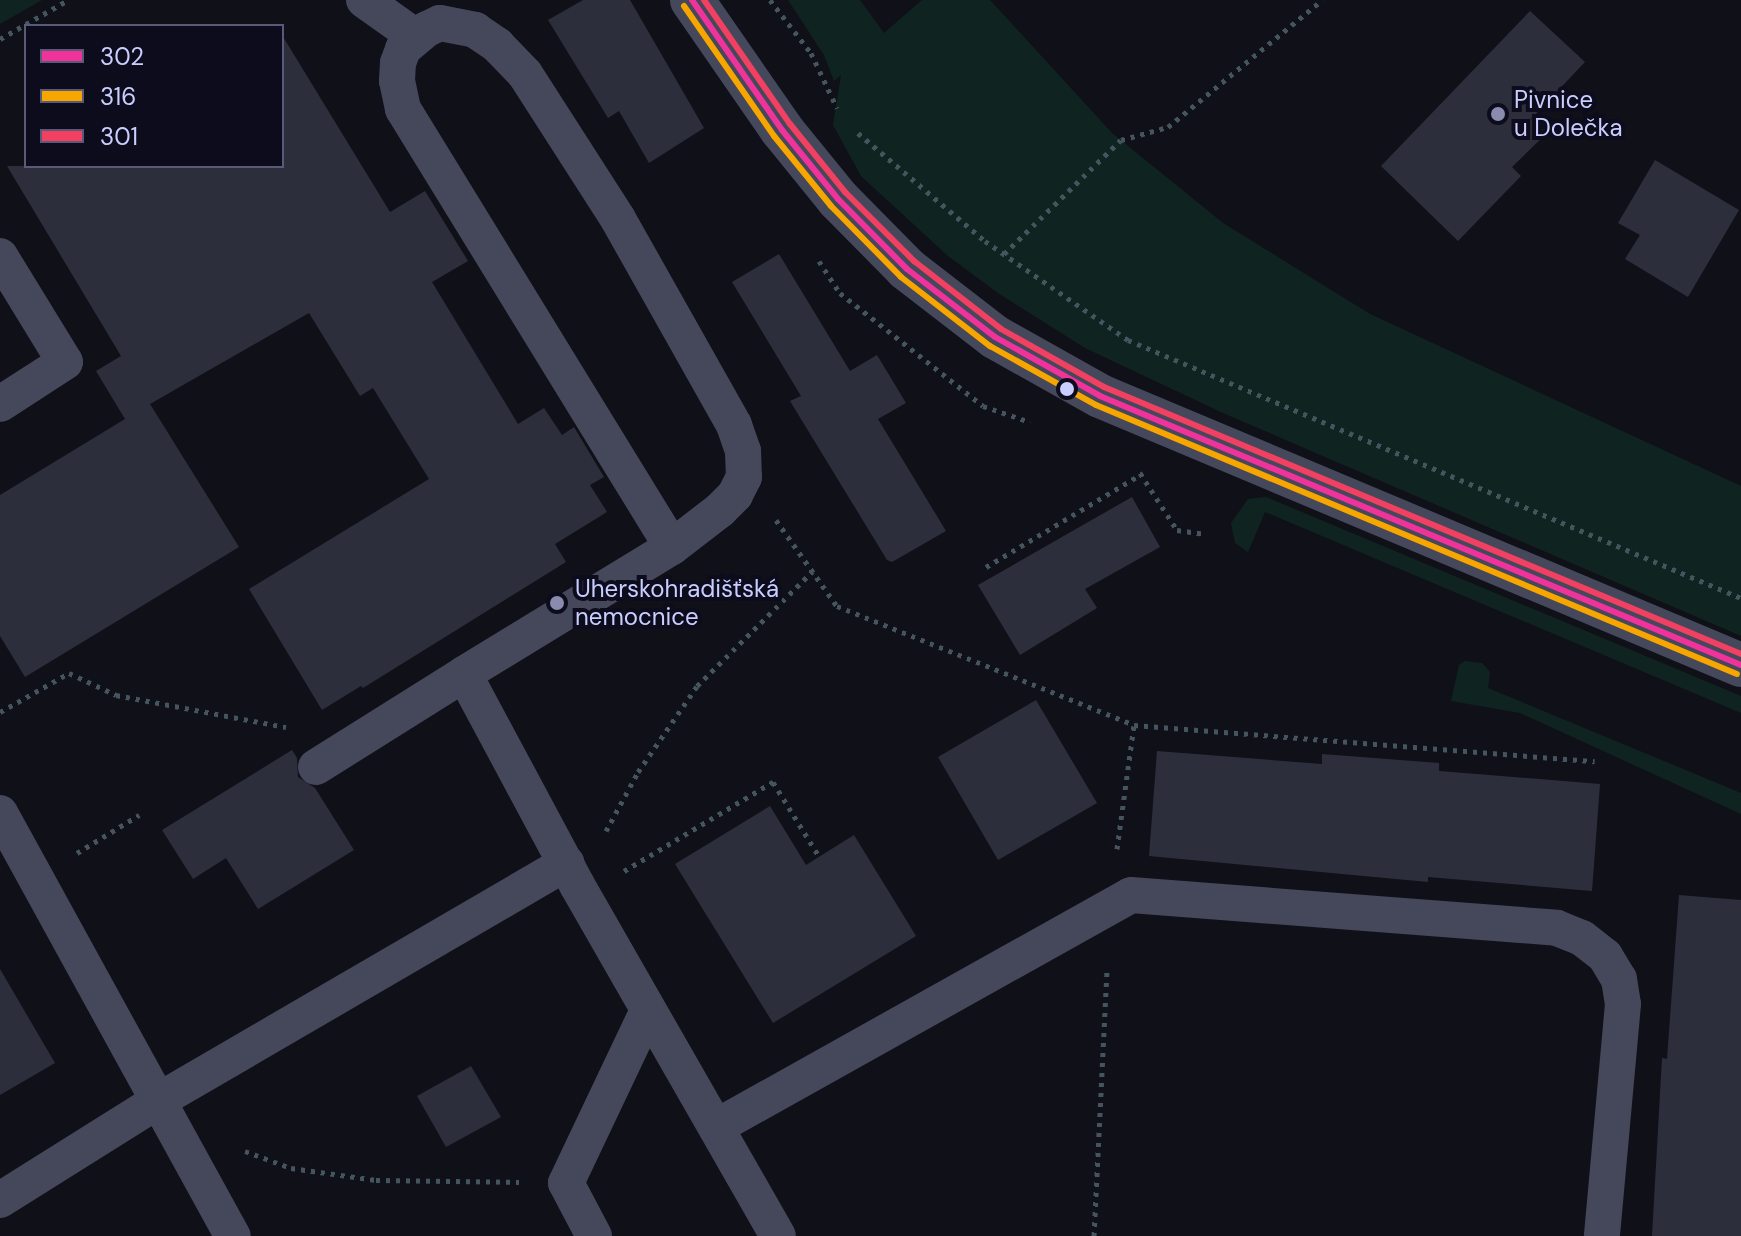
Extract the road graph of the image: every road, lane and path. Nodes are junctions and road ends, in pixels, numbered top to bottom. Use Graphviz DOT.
graph roads {
  1 [pos="68,0"];
  2 [pos="364,0"];
  3 [pos="692,0"];
  4 [pos="770,0"];
  5 [pos="1322,0"];
  6 [pos="26,24"];
  7 [pos="24,25"];
  8 [pos="416,37"];
  9 [pos="0,39"];
  10 [pos="843,121"];
  11 [pos="855,131"];
  12 [pos="1004,254"];
  13 [pos="0,256"];
  14 [pos="0,404"];
  15 [pos="1198,438"];
  16 [pos="1130,467"];
  17 [pos="1141,474"];
  18 [pos="744,477"];
  19 [pos="1204,534"];
  20 [pos="672,547"];
  21 [pos="986,567"];
  22 [pos="813,571"];
  23 [pos="1741,598"];
  24 [pos="1741,665"];
  25 [pos="464,674"];
  26 [pos="0,712"];
  27 [pos="1134,725"];
  28 [pos="357,741"];
  29 [pos="1595,761"];
  30 [pos="316,767"];
  31 [pos="0,813"];
  32 [pos="139,815"];
  33 [pos="818,855"];
  34 [pos="35,879"];
  35 [pos="576,881"];
  36 [pos="1109,907"];
  37 [pos="648,1010"];
  38 [pos="156,1102"];
  39 [pos="716,1127"];
  40 [pos="235,1148"];
  41 [pos="566,1183"];
  42 [pos="0,1200"];
  43 [pos="233,1236"];
  44 [pos="594,1236"];
  45 [pos="778,1236"];
  46 [pos="1094,1236"];
  47 [pos="1602,1236"];
  1 -- 6 [label="path"];
  2 -- 8 [label="lane"];
  3 -- 15 [label="street"];
  4 -- 10 [label="path"];
  5 -- 12 [label="path"];
  7 -- 9 [label="path"];
  8 -- 18 [label="lane"];
  8 -- 20 [label="lane"];
  11 -- 12 [label="path"];
  12 -- 23 [label="path"];
  13 -- 14 [label="lane"];
  15 -- 17 [label="path"];
  15 -- 24 [label="street"];
  16 -- 17 [label="path"];
  17 -- 19 [label="path"];
  17 -- 21 [label="path"];
  18 -- 20 [label="lane"];
  18 -- 22 [label="path"];
  20 -- 25 [label="lane"];
  22 -- 27 [label="path"];
  22 -- 35 [label="path"];
  25 -- 28 [label="lane"];
  25 -- 35 [label="lane"];
  26 -- 28 [label="path"];
  27 -- 29 [label="path"];
  27 -- 36 [label="path"];
  28 -- 30 [label="lane"];
  31 -- 34 [label="lane"];
  32 -- 34 [label="path"];
  33 -- 35 [label="path"];
  34 -- 38 [label="lane"];
  35 -- 37 [label="lane"];
  35 -- 38 [label="lane"];
  36 -- 39 [label="lane"];
  36 -- 46 [label="path"];
  36 -- 47 [label="lane"];
  37 -- 39 [label="lane"];
  37 -- 41 [label="lane"];
  38 -- 42 [label="lane"];
  38 -- 43 [label="lane"];
  39 -- 45 [label="lane"];
  40 -- 41 [label="path"];
  41 -- 44 [label="lane"];
}
